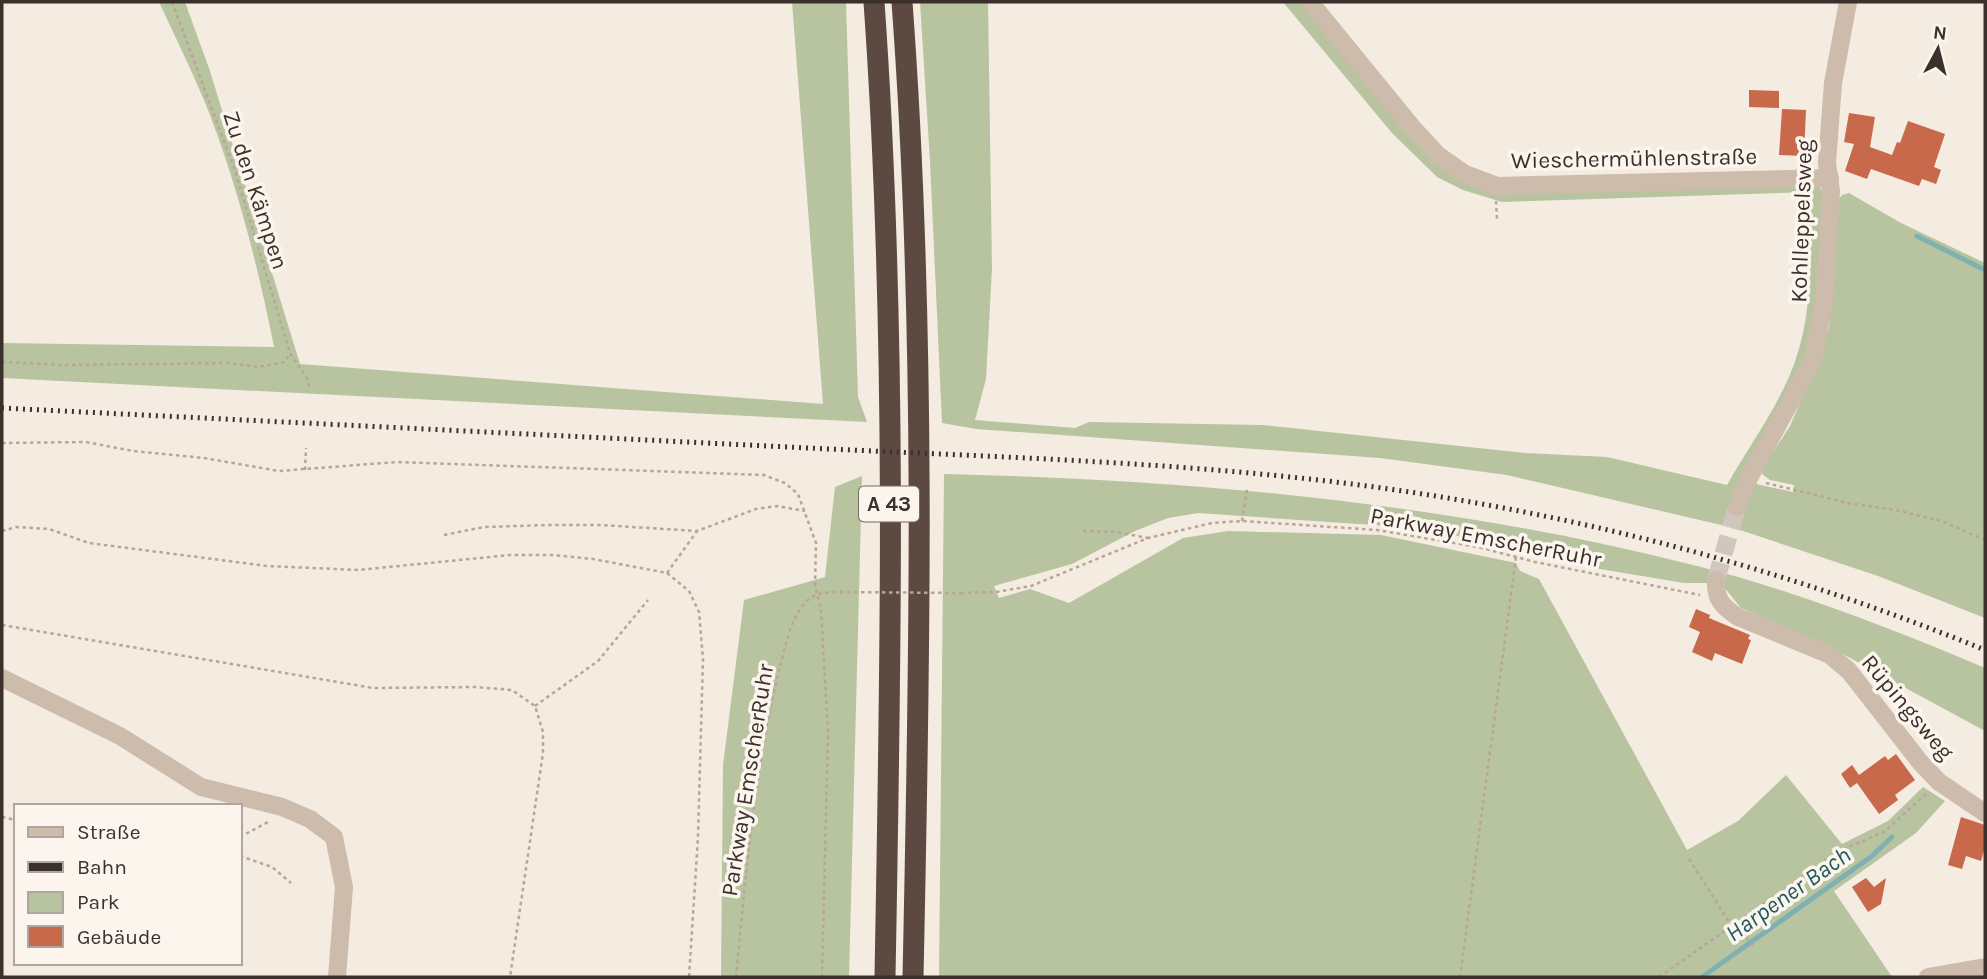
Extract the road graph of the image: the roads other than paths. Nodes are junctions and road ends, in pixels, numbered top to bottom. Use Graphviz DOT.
graph roads {
  1 [pos="874,2"];
  2 [pos="902,2"];
  3 [pos="1310,2"];
  4 [pos="1848,2"];
  5 [pos="1830,178"];
  6 [pos="1737,507"];
  7 [pos="1716,580"];
  8 [pos="2,678"];
  9 [pos="1985,813"];
  10 [pos="1985,967"];
  11 [pos="337,977"];
  12 [pos="885,977"];
  13 [pos="913,977"];
  14 [pos="1928,977"];
  1 -- 12 [label="highway, A 43"];
  2 -- 13 [label="highway, A 43"];
  3 -- 5 [label="street, Wieschermühlenstraße"];
  4 -- 5 [label="street, Kohlleppelsweg"];
  5 -- 6 [label="street, Kohlleppelsweg"];
  7 -- 9 [label="street, Rüpingsweg"];
  8 -- 11 [label="street"];
  10 -- 14 [label="street"];
}
